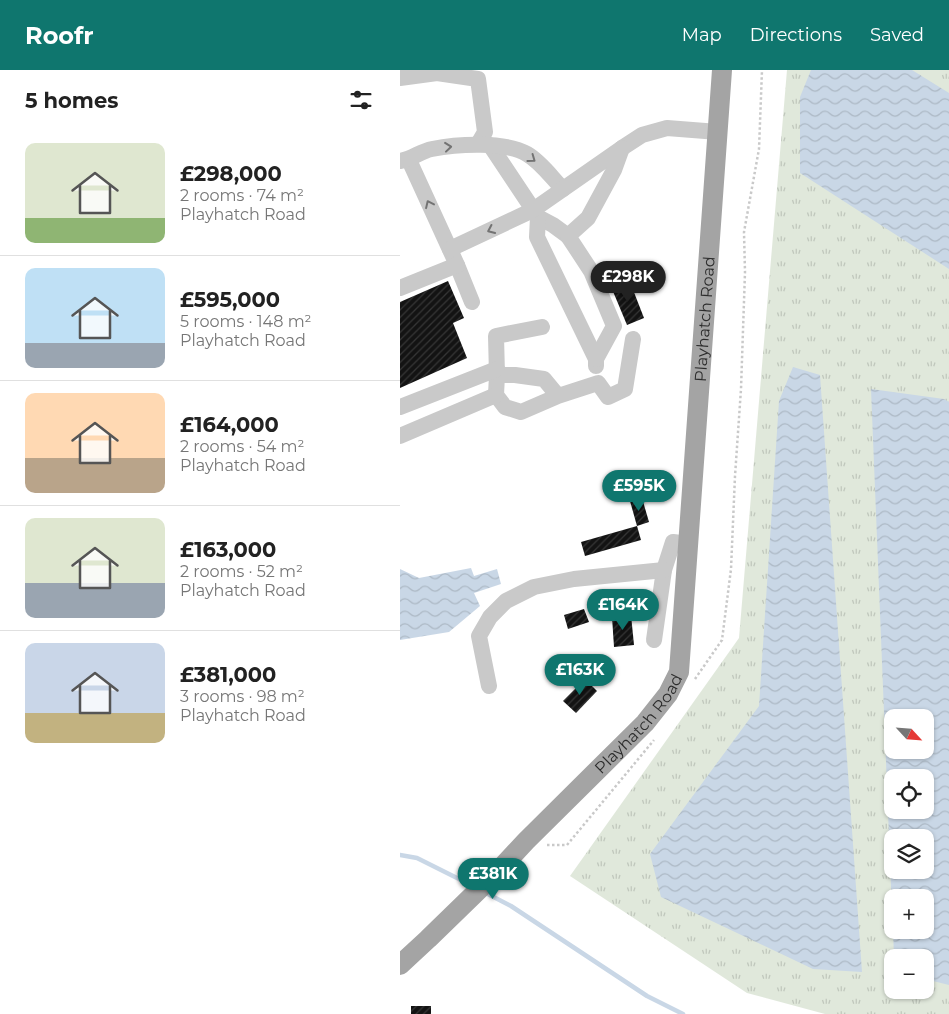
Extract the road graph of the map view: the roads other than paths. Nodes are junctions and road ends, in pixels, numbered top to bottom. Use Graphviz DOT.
graph roads {
  1 [pos="722,70"];
  2 [pos="400,78"];
  3 [pos="718,132"];
  4 [pos="484,145"];
  5 [pos="622,148"];
  6 [pos="404,160"];
  7 [pos="563,189"];
  8 [pos="535,214"];
  9 [pos="568,236"];
  10 [pos="450,249"];
  11 [pos="457,265"];
  12 [pos="400,288"];
  13 [pos="472,302"];
  14 [pos="542,327"];
  15 [pos="633,339"];
  16 [pos="596,359"];
  17 [pos="497,372"];
  18 [pos="598,383"];
  19 [pos="496,396"];
  20 [pos="558,396"];
  21 [pos="400,407"];
  22 [pos="400,436"];
  23 [pos="689,544"];
  24 [pos="664,570"];
  25 [pos="654,640"];
  26 [pos="489,686"];
  27 [pos="400,965"];
  1 -- 3 [label="main road, Playhatch Road"];
  2 -- 4 [label="lane"];
  3 -- 5 [label="lane"];
  3 -- 23 [label="main road, Playhatch Road"];
  6 -- 4 [label="lane, one-way"];
  4 -- 7 [label="lane, one-way"];
  4 -- 8 [label="lane"];
  5 -- 7 [label="lane"];
  5 -- 9 [label="lane"];
  10 -- 6 [label="lane, one-way"];
  7 -- 8 [label="lane"];
  8 -- 9 [label="lane"];
  8 -- 10 [label="lane, one-way"];
  8 -- 16 [label="lane"];
  9 -- 16 [label="lane"];
  10 -- 11 [label="lane"];
  11 -- 12 [label="lane"];
  11 -- 13 [label="lane"];
  14 -- 17 [label="lane"];
  15 -- 18 [label="lane"];
  16 -- 18 [label="lane"];
  17 -- 19 [label="lane"];
  17 -- 20 [label="lane"];
  17 -- 21 [label="lane"];
  18 -- 20 [label="lane"];
  19 -- 20 [label="lane"];
  19 -- 22 [label="lane"];
  23 -- 24 [label="lane"];
  23 -- 27 [label="main road, Playhatch Road"];
  24 -- 25 [label="lane"];
  24 -- 26 [label="lane"];
}
